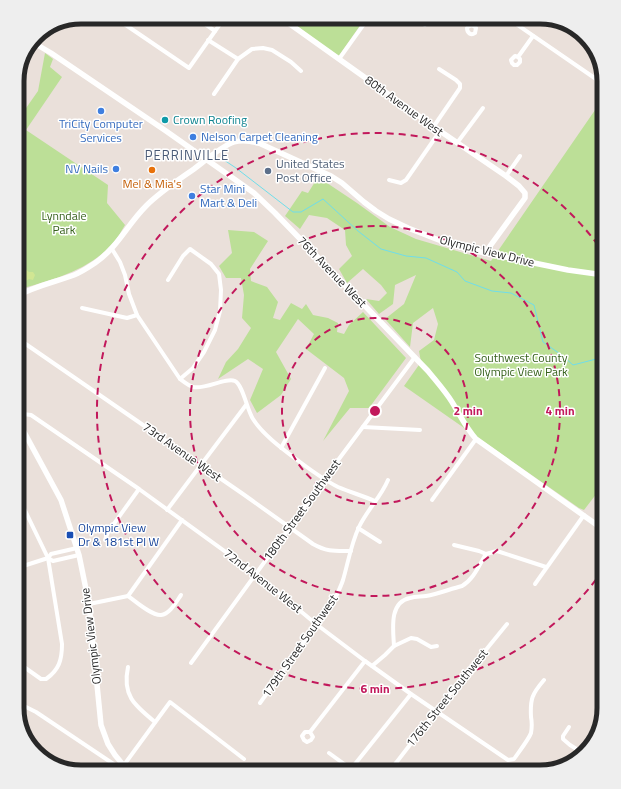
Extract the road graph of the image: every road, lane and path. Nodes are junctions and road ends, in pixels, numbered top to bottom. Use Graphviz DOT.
graph roads {
  1 [pos="124,24"];
  2 [pos="205,24"];
  3 [pos="220,24"];
  4 [pos="290,24"];
  5 [pos="364,24"];
  6 [pos="516,24"];
  7 [pos="215,31"];
  8 [pos="533,36"];
  9 [pos="208,40"];
  10 [pos="37,45"];
  11 [pos="518,57"];
  12 [pos="238,59"];
  13 [pos="339,59"];
  14 [pos="440,69"];
  15 [pos="301,71"];
  16 [pos="597,79"];
  17 [pos="214,94"];
  18 [pos="483,108"];
  19 [pos="434,126"];
  20 [pos="440,131"];
  21 [pos="457,143"];
  22 [pos="520,156"];
  23 [pos="207,159"];
  24 [pos="506,176"];
  25 [pos="389,180"];
  26 [pos="112,249"];
  27 [pos="485,253"];
  28 [pos="597,274"];
  29 [pos="168,280"];
  30 [pos="24,293"];
  31 [pos="82,308"];
  32 [pos="137,315"];
  33 [pos="24,343"];
  34 [pos="415,357"];
  35 [pos="325,368"];
  36 [pos="180,379"];
  37 [pos="246,405"];
  38 [pos="24,414"];
  39 [pos="363,427"];
  40 [pos="420,430"];
  41 [pos="24,431"];
  42 [pos="476,440"];
  43 [pos="281,448"];
  44 [pos="200,465"];
  45 [pos="324,479"];
  46 [pos="388,480"];
  47 [pos="139,489"];
  48 [pos="432,500"];
  49 [pos="375,501"];
  50 [pos="24,508"];
  51 [pos="167,510"];
  52 [pos="584,515"];
  53 [pos="182,520"];
  54 [pos="597,525"];
  55 [pos="290,527"];
  56 [pos="358,528"];
  57 [pos="105,540"];
  58 [pos="380,542"];
  59 [pos="454,545"];
  60 [pos="77,548"];
  61 [pos="351,551"];
  62 [pos="486,554"];
  63 [pos="79,555"];
  64 [pos="48,558"];
  65 [pos="24,566"];
  66 [pos="546,567"];
  67 [pos="256,574"];
  68 [pos="535,584"];
  69 [pos="128,596"];
  70 [pos="180,596"];
  71 [pos="90,604"];
  72 [pos="316,624"];
  73 [pos="507,624"];
  74 [pos="394,646"];
  75 [pos="437,646"];
  76 [pos="365,661"];
  77 [pos="191,664"];
  78 [pos="372,666"];
  79 [pos="24,667"];
  80 [pos="128,667"];
  81 [pos="544,680"];
  82 [pos="411,694"];
  83 [pos="260,703"];
  84 [pos="24,708"];
  85 [pos="436,711"];
  86 [pos="155,722"];
  87 [pos="569,727"];
  88 [pos="310,732"];
  89 [pos="578,750"];
  90 [pos="328,753"];
  91 [pos="244,759"];
  92 [pos="396,763"];
  93 [pos="115,765"];
  94 [pos="115,765"];
  95 [pos="124,765"];
  96 [pos="345,765"];
  97 [pos="354,765"];
  98 [pos="398,765"];
  1 -- 9 [label="street"];
  2 -- 7 [label="street"];
  3 -- 7 [label="street"];
  4 -- 13 [label="street, 80th Avenue West"];
  5 -- 13 [label="street"];
  6 -- 8 [label="street"];
  7 -- 9 [label="street"];
  8 -- 11 [label="street"];
  8 -- 16 [label="street"];
  9 -- 12 [label="street"];
  10 -- 23 [label="street, 76th Avenue West"];
  12 -- 15 [label="street"];
  12 -- 17 [label="street"];
  13 -- 19 [label="street, 80th Avenue West"];
  14 -- 19 [label="street"];
  18 -- 21 [label="street"];
  19 -- 20 [label="street, 80th Avenue West"];
  20 -- 21 [label="street, 80th Avenue West"];
  20 -- 25 [label="street"];
  21 -- 24 [label="street, 80th Avenue West"];
  22 -- 24 [label="street"];
  23 -- 26 [label="street, Olympic View Drive"];
  23 -- 27 [label="street, Olympic View Drive"];
  23 -- 34 [label="street, 76th Avenue West"];
  24 -- 27 [label="street, 80th Avenue West"];
  26 -- 30 [label="street, Olympic View Drive"];
  26 -- 32 [label="street"];
  27 -- 28 [label="street, Olympic View Drive"];
  29 -- 36 [label="street"];
  31 -- 32 [label="street"];
  32 -- 36 [label="street"];
  33 -- 44 [label="street, 73rd Avenue West"];
  34 -- 39 [label="street, 180th Street Southwest"];
  34 -- 42 [label="street, 76th Avenue West"];
  35 -- 43 [label="street"];
  36 -- 37 [label="street"];
  37 -- 43 [label="street"];
  37 -- 44 [label="street"];
  38 -- 47 [label="street, 72nd Avenue West"];
  39 -- 40 [label="street"];
  39 -- 45 [label="street, 180th Street Southwest"];
  41 -- 60 [label="street, Olympic View Drive"];
  42 -- 48 [label="street"];
  42 -- 52 [label="street, 76th Avenue West"];
  43 -- 45 [label="street"];
  44 -- 51 [label="street"];
  44 -- 55 [label="street, 73rd Avenue West"];
  45 -- 49 [label="street"];
  45 -- 55 [label="street, 180th Street Southwest"];
  46 -- 49 [label="street, 179th Street Southwest"];
  47 -- 51 [label="street, 72nd Avenue West"];
  47 -- 57 [label="street"];
  49 -- 56 [label="street, 179th Street Southwest"];
  50 -- 64 [label="street"];
  51 -- 53 [label="street, 72nd Avenue West"];
  52 -- 54 [label="street, 76th Avenue West"];
  52 -- 66 [label="street"];
  53 -- 67 [label="street, 72nd Avenue West"];
  53 -- 69 [label="street"];
  55 -- 61 [label="street, 73rd Avenue West"];
  55 -- 67 [label="street, 180th Street Southwest"];
  56 -- 58 [label="street"];
  56 -- 61 [label="street, 179th Street Southwest"];
  59 -- 62 [label="street"];
  60 -- 63 [label="street, Olympic View Drive"];
  60 -- 64 [label="street"];
  61 -- 72 [label="street, 179th Street Southwest"];
  62 -- 66 [label="street"];
  62 -- 74 [label="street"];
  63 -- 64 [label="street"];
  63 -- 71 [label="street, Olympic View Drive"];
  64 -- 65 [label="street"];
  64 -- 79 [label="street"];
  66 -- 68 [label="street"];
  67 -- 72 [label="street, 72nd Avenue West"];
  67 -- 77 [label="street, 180th Street Southwest"];
  69 -- 70 [label="street"];
  69 -- 71 [label="street"];
  71 -- 95 [label="street, Olympic View Drive"];
  72 -- 76 [label="street, 72nd Avenue West"];
  72 -- 83 [label="street, 179th Street Southwest"];
  73 -- 85 [label="street, 176th Street Southwest"];
  74 -- 75 [label="street"];
  74 -- 78 [label="street"];
  76 -- 78 [label="street, 72nd Avenue West"];
  76 -- 88 [label="street"];
  78 -- 82 [label="street, 72nd Avenue West"];
  80 -- 86 [label="street"];
  81 -- 85 [label="street, 72nd Avenue West"];
  82 -- 85 [label="street, 72nd Avenue West"];
  82 -- 97 [label="street"];
  84 -- 93 [label="street"];
  85 -- 92 [label="street, 176th Street Southwest"];
  86 -- 91 [label="street"];
  86 -- 95 [label="street"];
  87 -- 89 [label="street"];
  90 -- 96 [label="street"];
  92 -- 98 [label="street"];
  94 -- 95 [label="street"];
}
